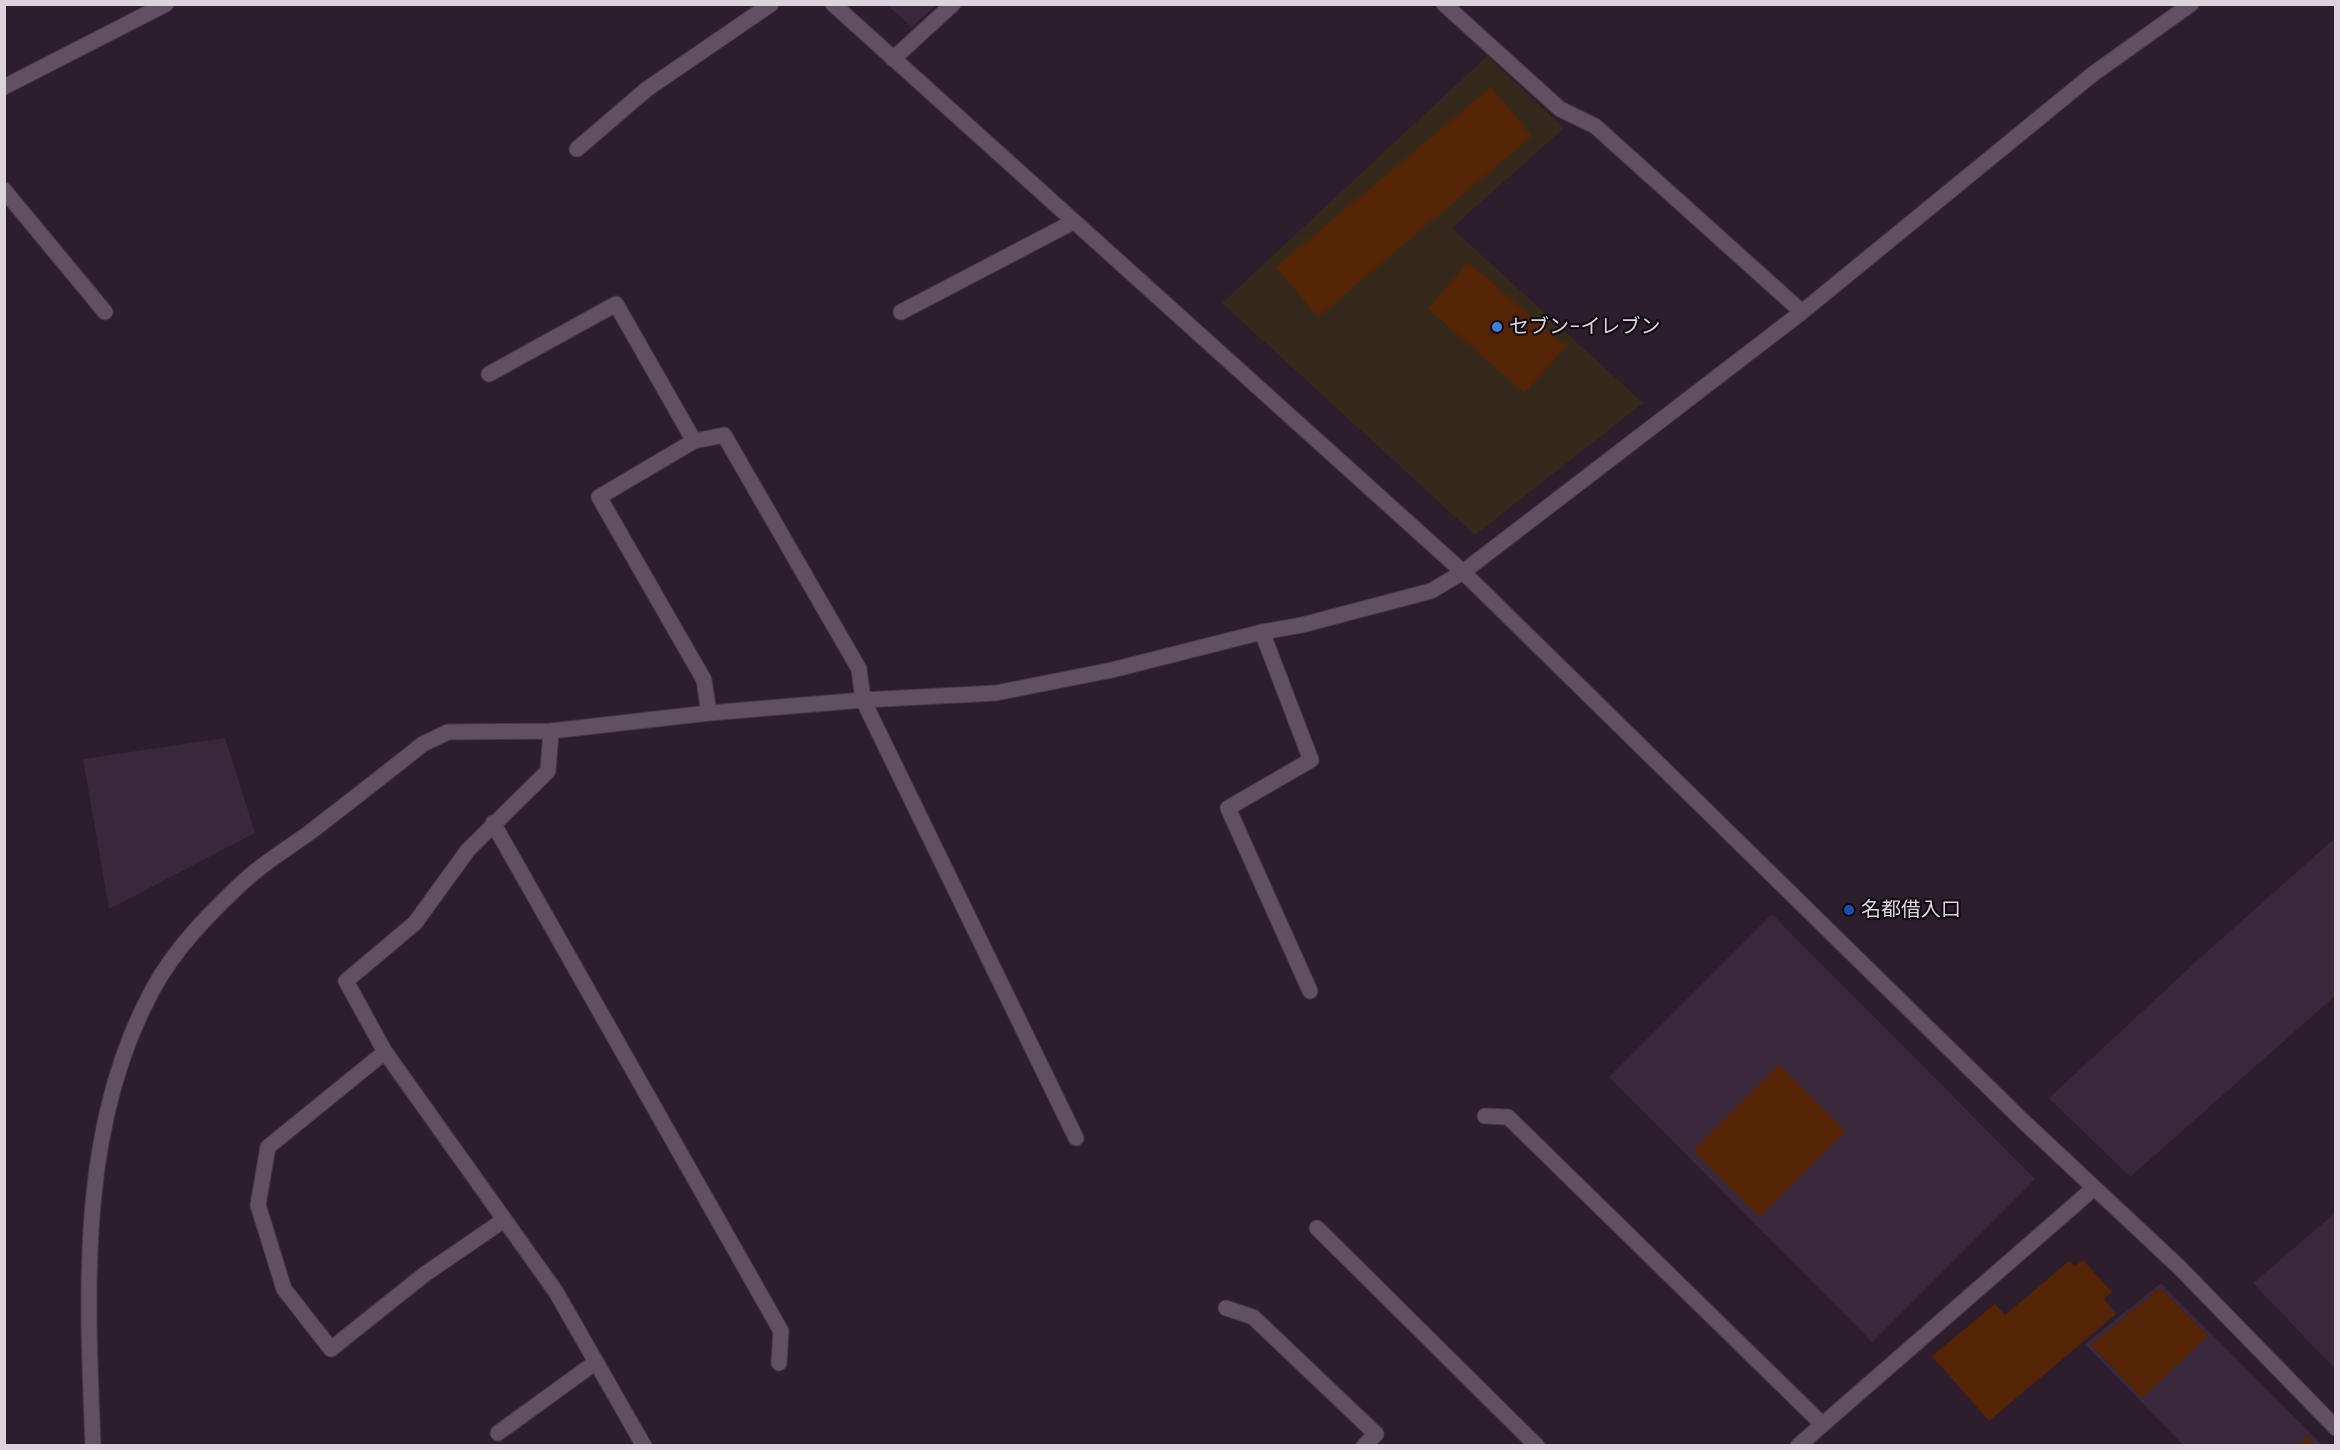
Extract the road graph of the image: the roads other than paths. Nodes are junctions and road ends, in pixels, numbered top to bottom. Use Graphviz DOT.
graph roads {
  1 [pos="166,4"];
  2 [pos="771,4"];
  3 [pos="832,4"];
  4 [pos="953,4"];
  5 [pos="1444,4"];
  6 [pos="2191,4"];
  7 [pos="893,59"];
  8 [pos="4,87"];
  9 [pos="578,149"];
  10 [pos="4,190"];
  11 [pos="1073,222"];
  12 [pos="105,312"];
  13 [pos="902,312"];
  14 [pos="1802,312"];
  15 [pos="489,374"];
  16 [pos="694,441"];
  17 [pos="1463,572"];
  18 [pos="1262,632"];
  19 [pos="863,700"];
  20 [pos="708,712"];
  21 [pos="551,731"];
  22 [pos="493,823"];
  23 [pos="1310,992"];
  24 [pos="385,1052"];
  25 [pos="1485,1116"];
  26 [pos="1077,1138"];
  27 [pos="2094,1188"];
  28 [pos="504,1220"];
  29 [pos="1317,1228"];
  30 [pos="1226,1308"];
  31 [pos="596,1362"];
  32 [pos="779,1363"];
  33 [pos="1822,1424"];
  34 [pos="2336,1428"];
  35 [pos="498,1433"];
  36 [pos="93,1446"];
  37 [pos="644,1446"];
  38 [pos="1364,1446"];
  39 [pos="1537,1446"];
  40 [pos="1798,1446"];
  1 -- 8 [label="street"];
  2 -- 9 [label="street"];
  3 -- 7 [label="street"];
  4 -- 7 [label="street"];
  5 -- 14 [label="street"];
  6 -- 14 [label="street"];
  7 -- 11 [label="street"];
  10 -- 12 [label="street"];
  11 -- 13 [label="street"];
  11 -- 17 [label="street"];
  14 -- 17 [label="street"];
  15 -- 16 [label="street"];
  16 -- 19 [label="street"];
  16 -- 20 [label="street"];
  17 -- 18 [label="street"];
  17 -- 27 [label="street"];
  18 -- 19 [label="street"];
  18 -- 23 [label="street"];
  19 -- 20 [label="street"];
  19 -- 26 [label="street"];
  20 -- 21 [label="street"];
  21 -- 22 [label="street"];
  21 -- 36 [label="street"];
  22 -- 24 [label="street"];
  22 -- 32 [label="street"];
  24 -- 28 [label="street"];
  24 -- 28 [label="street"];
  25 -- 33 [label="street"];
  27 -- 33 [label="street"];
  27 -- 34 [label="street"];
  28 -- 31 [label="street"];
  29 -- 39 [label="street"];
  30 -- 38 [label="street"];
  31 -- 35 [label="street"];
  31 -- 37 [label="street"];
  33 -- 40 [label="street"];
}
